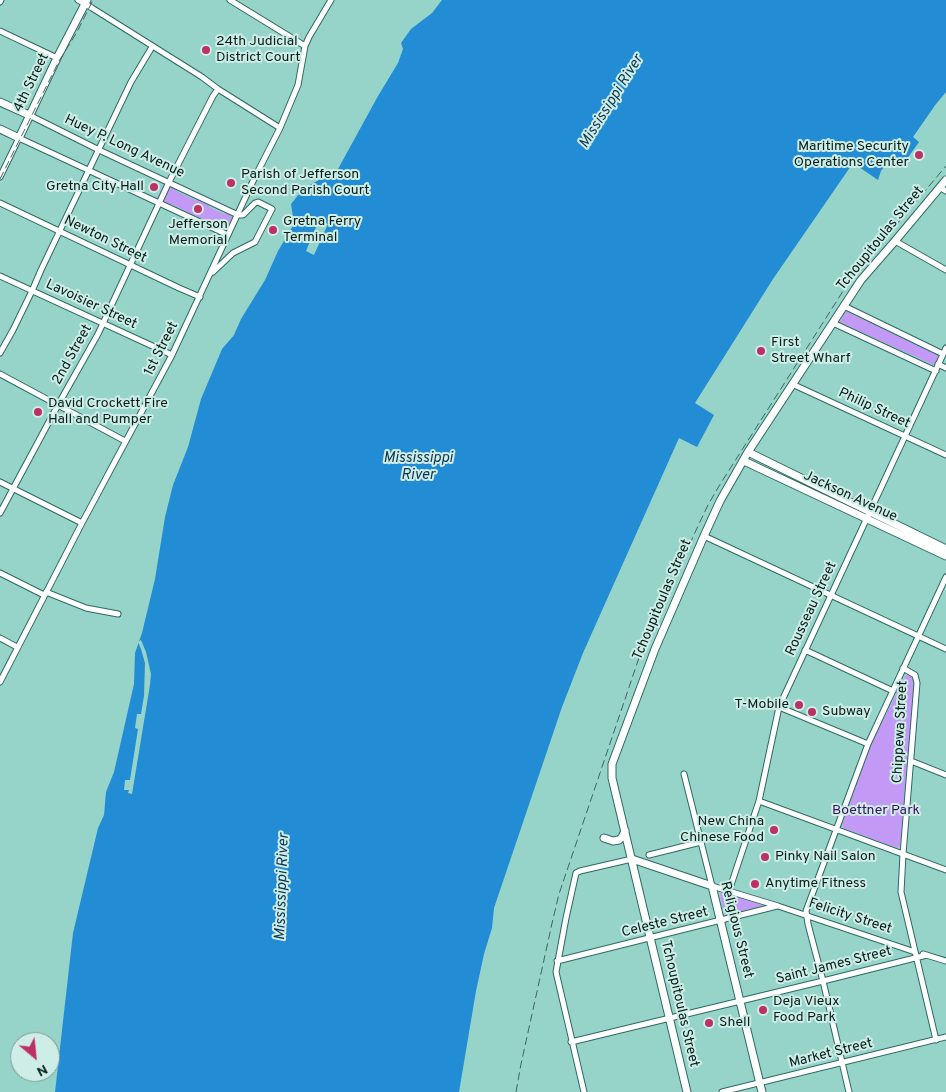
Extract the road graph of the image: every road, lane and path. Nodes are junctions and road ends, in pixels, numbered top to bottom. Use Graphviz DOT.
graph roads {
  1 [pos="78,0"];
  2 [pos="230,0"];
  3 [pos="330,0"];
  4 [pos="86,2"];
  5 [pos="0,31"];
  6 [pos="305,46"];
  7 [pos="152,47"];
  8 [pos="57,58"];
  9 [pos="218,89"];
  10 [pos="0,102"];
  11 [pos="29,115"];
  12 [pos="280,128"];
  13 [pos="0,129"];
  14 [pos="20,138"];
  15 [pos="99,150"];
  16 [pos="89,171"];
  17 [pos="0,177"];
  18 [pos="946,180"];
  19 [pos="170,182"];
  20 [pos="939,188"];
  21 [pos="946,191"];
  22 [pos="0,203"];
  23 [pos="160,204"];
  24 [pos="238,215"];
  25 [pos="60,231"];
  26 [pos="228,236"];
  27 [pos="896,241"];
  28 [pos="131,265"];
  29 [pos="946,270"];
  30 [pos="210,275"];
  31 [pos="0,276"];
  32 [pos="32,291"];
  33 [pos="200,297"];
  34 [pos="844,306"];
  35 [pos="104,323"];
  36 [pos="833,323"];
  37 [pos="946,348"];
  38 [pos="0,353"];
  39 [pos="943,354"];
  40 [pos="172,355"];
  41 [pos="938,364"];
  42 [pos="946,368"];
  43 [pos="936,370"];
  44 [pos="0,374"];
  45 [pos="792,384"];
  46 [pos="58,405"];
  47 [pos="905,436"];
  48 [pos="126,441"];
  49 [pos="748,452"];
  50 [pos="946,455"];
  51 [pos="744,461"];
  52 [pos="0,482"];
  53 [pos="13,488"];
  54 [pos="0,513"];
  55 [pos="868,516"];
  56 [pos="82,523"];
  57 [pos="704,536"];
  58 [pos="946,549"];
  59 [pos="946,556"];
  60 [pos="0,573"];
  61 [pos="946,577"];
  62 [pos="45,594"];
  63 [pos="831,595"];
  64 [pos="118,614"];
  65 [pos="918,636"];
  66 [pos="0,638"];
  67 [pos="17,647"];
  68 [pos="946,649"];
  69 [pos="805,650"];
  70 [pos="903,668"];
  71 [pos="0,682"];
  72 [pos="893,691"];
  73 [pos="779,707"];
  74 [pos="868,744"];
  75 [pos="911,761"];
  76 [pos="946,768"];
  77 [pos="684,774"];
  78 [pos="945,775"];
  79 [pos="759,801"];
  80 [pos="836,829"];
  81 [pos="625,831"];
  82 [pos="604,838"];
  83 [pos="701,842"];
  84 [pos="903,854"];
  85 [pos="649,855"];
  86 [pos="632,859"];
  87 [pos="946,870"];
  88 [pos="712,886"];
  89 [pos="729,891"];
  90 [pos="778,906"];
  91 [pos="806,916"];
  92 [pos="721,921"];
  93 [pos="651,938"];
  94 [pos="916,954"];
  95 [pos="557,961"];
  96 [pos="946,961"];
  97 [pos="823,981"];
  98 [pos="740,1001"];
  99 [pos="670,1018"];
  100 [pos="946,1038"];
  101 [pos="936,1040"];
  102 [pos="571,1042"];
  103 [pos="842,1063"];
  104 [pos="760,1083"];
  105 [pos="584,1092"];
  106 [pos="687,1092"];
  107 [pos="722,1092"];
  108 [pos="762,1092"];
  109 [pos="849,1092"];
  1 -- 4 [label="street"];
  2 -- 6 [label="street"];
  3 -- 6 [label="street, 1st Street"];
  4 -- 7 [label="street"];
  4 -- 8 [label="street, 4th Street"];
  5 -- 8 [label="street"];
  6 -- 12 [label="street, 1st Street"];
  7 -- 9 [label="street"];
  7 -- 15 [label="street"];
  8 -- 11 [label="street, 4th Street"];
  9 -- 12 [label="street"];
  9 -- 19 [label="street"];
  10 -- 11 [label="street, Huey P. Long Avenue"];
  11 -- 14 [label="street, 4th Street"];
  11 -- 15 [label="street, Huey P. Long Avenue"];
  12 -- 24 [label="street, 1st Street"];
  13 -- 14 [label="street"];
  14 -- 16 [label="street"];
  14 -- 17 [label="street, 4th Street"];
  15 -- 16 [label="street"];
  15 -- 19 [label="street, Huey P. Long Avenue"];
  16 -- 23 [label="street"];
  16 -- 25 [label="street"];
  18 -- 20 [label="street, Tchoupitoulas Street"];
  19 -- 23 [label="street, 2nd Street"];
  19 -- 24 [label="street, Huey P. Long Avenue"];
  20 -- 21 [label="street"];
  20 -- 27 [label="street, Tchoupitoulas Street"];
  22 -- 25 [label="street, Newton Street"];
  23 -- 26 [label="street"];
  23 -- 28 [label="street, 2nd Street"];
  24 -- 26 [label="street, 1st Street"];
  24 -- 30 [label="street"];
  25 -- 28 [label="street, Newton Street"];
  25 -- 32 [label="street"];
  26 -- 30 [label="street, 1st Street"];
  27 -- 29 [label="street"];
  27 -- 34 [label="street, Tchoupitoulas Street"];
  28 -- 33 [label="street, Newton Street"];
  28 -- 35 [label="street, 2nd Street"];
  30 -- 33 [label="street, 1st Street"];
  31 -- 32 [label="street, Lavoisier Street"];
  32 -- 35 [label="street, Lavoisier Street"];
  32 -- 38 [label="street"];
  33 -- 40 [label="street, 1st Street"];
  34 -- 36 [label="street, Tchoupitoulas Street"];
  34 -- 39 [label="street"];
  35 -- 40 [label="street, Lavoisier Street"];
  35 -- 46 [label="street, 2nd Street"];
  36 -- 43 [label="street"];
  36 -- 45 [label="street, Tchoupitoulas Street"];
  37 -- 39 [label="street, Rousseau Street"];
  39 -- 41 [label="street, Rousseau Street"];
  40 -- 48 [label="street, 1st Street"];
  41 -- 42 [label="street"];
  41 -- 43 [label="street, Rousseau Street"];
  43 -- 47 [label="street, Rousseau Street"];
  44 -- 46 [label="street"];
  45 -- 47 [label="street, Philip Street"];
  45 -- 49 [label="street, Tchoupitoulas Street"];
  46 -- 48 [label="street"];
  46 -- 53 [label="street, 2nd Street"];
  47 -- 50 [label="street, Philip Street"];
  47 -- 55 [label="street, Rousseau Street"];
  48 -- 56 [label="street, 1st Street"];
  49 -- 51 [label="street, Tchoupitoulas Street"];
  49 -- 55 [label="street, Jackson Avenue"];
  51 -- 55 [label="street, Jackson Avenue"];
  51 -- 57 [label="street, Tchoupitoulas Street"];
  52 -- 53 [label="street"];
  53 -- 54 [label="street, 2nd Street"];
  53 -- 56 [label="street"];
  55 -- 58 [label="street, Jackson Avenue"];
  55 -- 59 [label="street, Jackson Avenue"];
  55 -- 63 [label="street, Rousseau Street"];
  56 -- 62 [label="street, 1st Street"];
  57 -- 63 [label="street"];
  57 -- 81 [label="street, Tchoupitoulas Street"];
  60 -- 62 [label="street"];
  61 -- 65 [label="street"];
  62 -- 64 [label="street"];
  62 -- 67 [label="street, 1st Street"];
  63 -- 65 [label="street"];
  63 -- 69 [label="street, Rousseau Street"];
  65 -- 68 [label="street"];
  65 -- 70 [label="street"];
  66 -- 67 [label="street"];
  67 -- 71 [label="street, 1st Street"];
  69 -- 72 [label="street"];
  69 -- 73 [label="street, Rousseau Street"];
  70 -- 72 [label="street"];
  70 -- 75 [label="street, Chippewa Street"];
  72 -- 74 [label="street"];
  73 -- 74 [label="street"];
  73 -- 79 [label="street, Rousseau Street"];
  74 -- 80 [label="street"];
  75 -- 78 [label="street"];
  75 -- 84 [label="street, Chippewa Street"];
  76 -- 78 [label="street"];
  77 -- 83 [label="street, Religious Street"];
  79 -- 80 [label="street"];
  79 -- 89 [label="street, Rousseau Street"];
  80 -- 84 [label="street"];
  80 -- 91 [label="street"];
  81 -- 82 [label="street"];
  81 -- 86 [label="street, Tchoupitoulas Street"];
  83 -- 85 [label="street"];
  83 -- 88 [label="street, Religious Street"];
  84 -- 87 [label="street"];
  84 -- 94 [label="street, Chippewa Street"];
  86 -- 88 [label="street, Felicity Street"];
  86 -- 93 [label="street, Tchoupitoulas Street"];
  86 -- 95 [label="street"];
  88 -- 89 [label="street, Felicity Street"];
  88 -- 92 [label="street, Religious Street"];
  89 -- 90 [label="street, Felicity Street"];
  90 -- 91 [label="street, Felicity Street"];
  90 -- 92 [label="street, Celeste Street"];
  91 -- 94 [label="street, Felicity Street"];
  91 -- 97 [label="street"];
  92 -- 93 [label="street, Celeste Street"];
  92 -- 98 [label="street, Religious Street"];
  93 -- 95 [label="street, Celeste Street"];
  93 -- 99 [label="street, Tchoupitoulas Street"];
  94 -- 96 [label="street, Saint James Street"];
  94 -- 97 [label="street, Saint James Street"];
  94 -- 101 [label="street, Chippewa Street"];
  95 -- 102 [label="street"];
  97 -- 98 [label="street, Saint James Street"];
  97 -- 103 [label="street"];
  98 -- 99 [label="street, Saint James Street"];
  98 -- 104 [label="street, Religious Street"];
  99 -- 102 [label="street, Saint James Street"];
  99 -- 106 [label="street, Tchoupitoulas Street"];
  100 -- 101 [label="street, Market Street"];
  101 -- 103 [label="street, Market Street"];
  102 -- 105 [label="street"];
  103 -- 104 [label="street, Market Street"];
  103 -- 109 [label="street"];
  104 -- 107 [label="street, Market Street"];
  104 -- 108 [label="street, Religious Street"];
}
